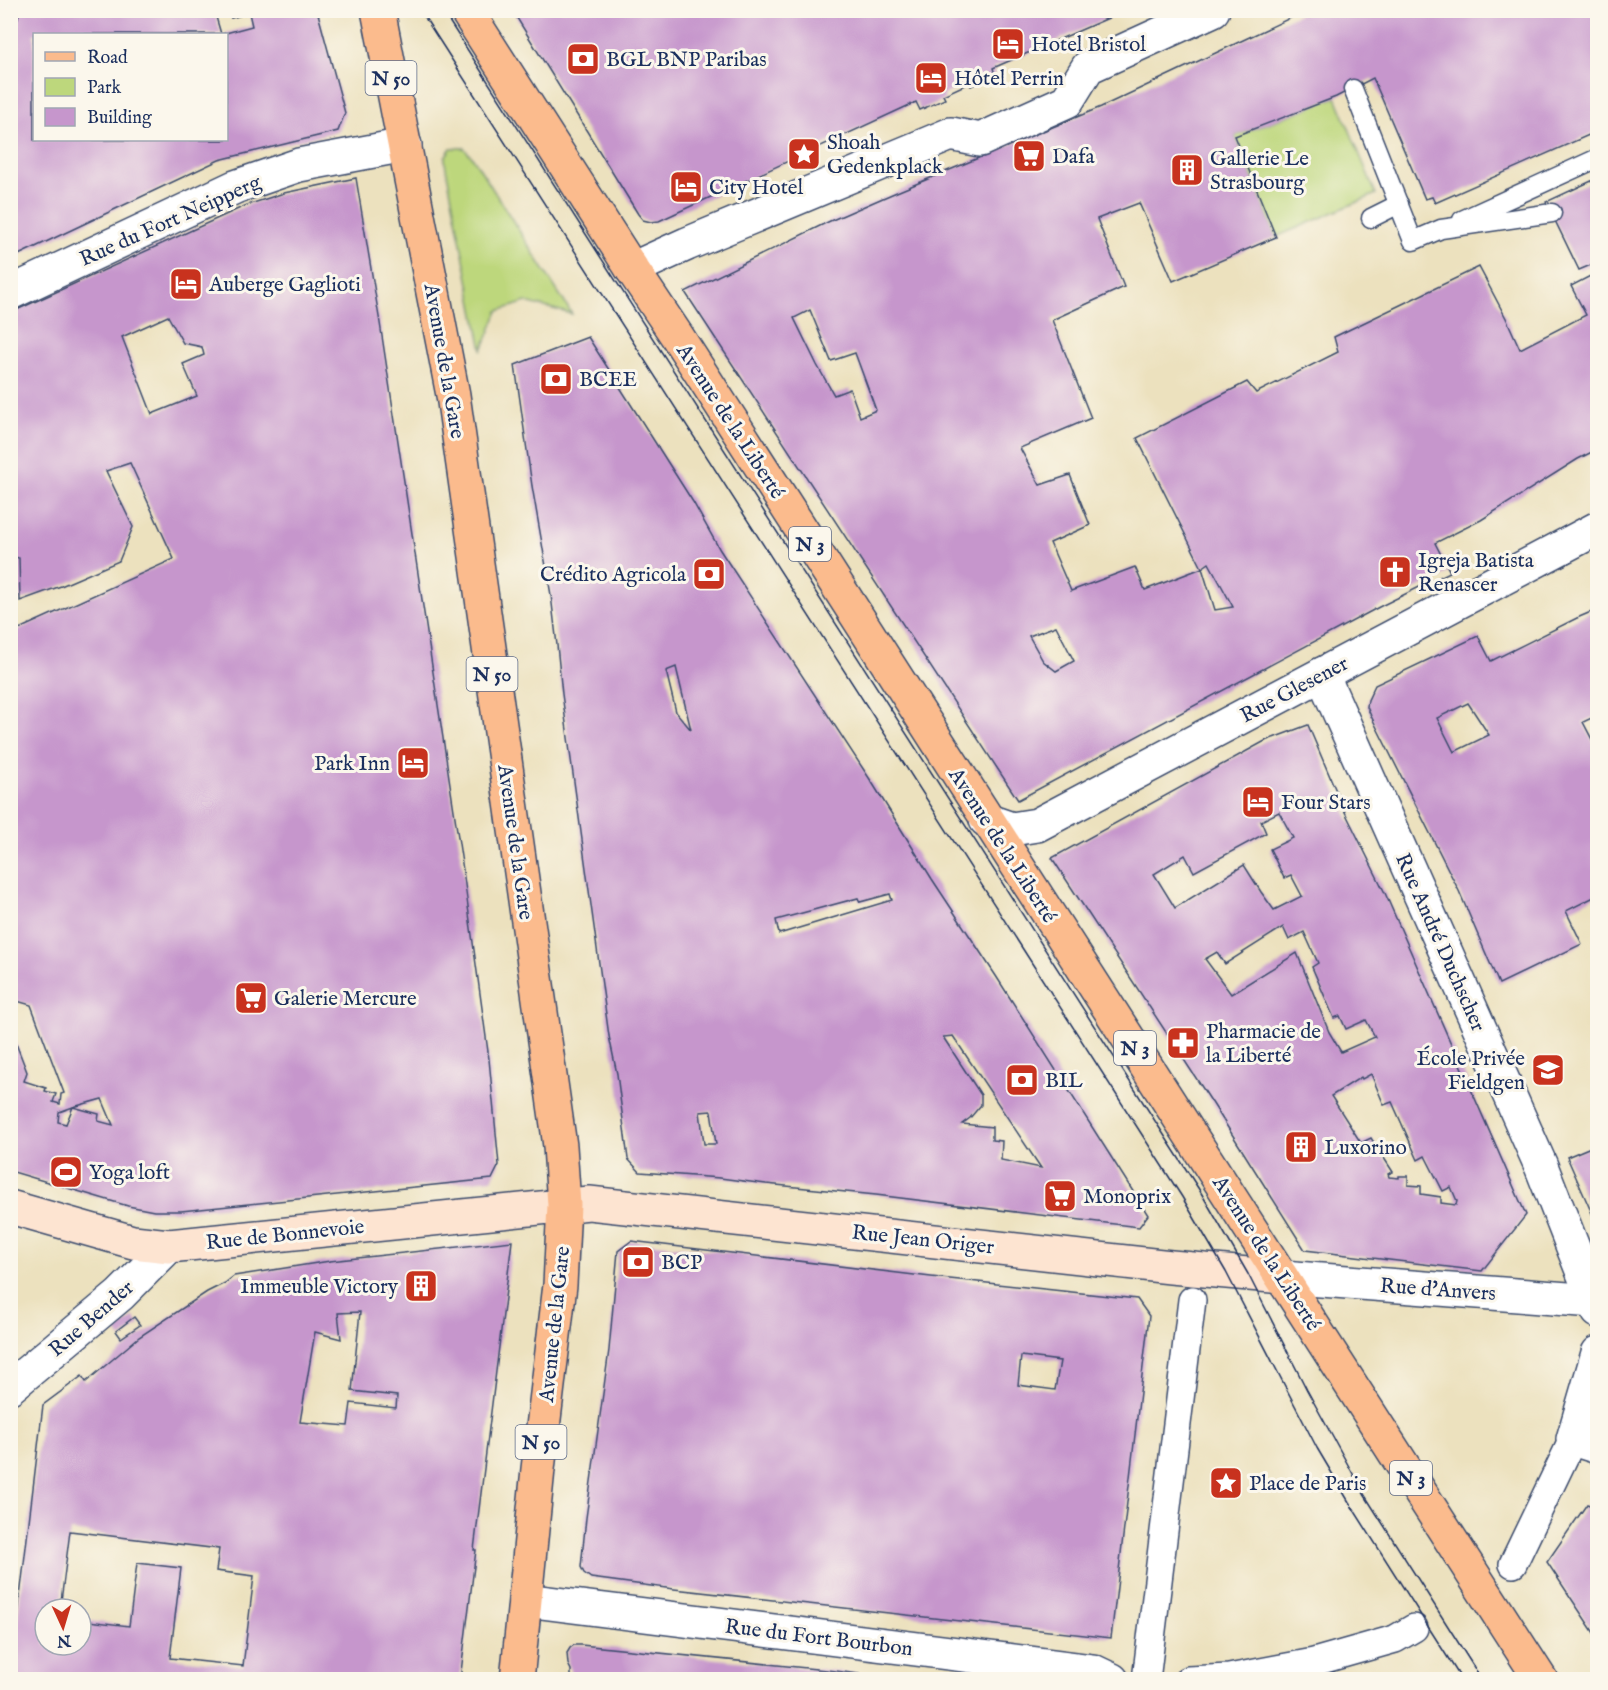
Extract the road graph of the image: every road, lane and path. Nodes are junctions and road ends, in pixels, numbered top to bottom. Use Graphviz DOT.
graph roads {
  1 [pos="378,10"];
  2 [pos="466,10"];
  3 [pos="1213,10"];
  4 [pos="1353,89"];
  5 [pos="405,145"];
  6 [pos="1598,158"];
  7 [pos="1399,204"];
  8 [pos="1552,213"];
  9 [pos="1371,218"];
  10 [pos="1441,229"];
  11 [pos="632,269"];
  12 [pos="10,293"];
  13 [pos="1598,528"];
  14 [pos="1322,674"];
  15 [pos="986,820"];
  16 [pos="564,1205"];
  17 [pos="10,1207"];
  18 [pos="169,1246"];
  19 [pos="1282,1277"];
  20 [pos="1192,1300"];
  21 [pos="1596,1306"];
  22 [pos="1598,1353"];
  23 [pos="10,1387"];
  24 [pos="1585,1443"];
  25 [pos="1513,1564"];
  26 [pos="525,1600"];
  27 [pos="1414,1629"];
  28 [pos="517,1680"];
  29 [pos="1112,1680"];
  30 [pos="1146,1680"];
  31 [pos="1188,1680"];
  32 [pos="1540,1680"];
  1 -- 5 [label="main road, Avenue de la Gare / N 50"];
  2 -- 11 [label="main road, Avenue de la Liberté / N 3"];
  3 -- 11 [label="street"];
  4 -- 7 [label="lane"];
  5 -- 12 [label="street, Rue du Fort Neipperg"];
  5 -- 16 [label="main road, Avenue de la Gare / N 50"];
  6 -- 10 [label="lane"];
  7 -- 9 [label="lane"];
  7 -- 10 [label="lane"];
  8 -- 10 [label="lane"];
  11 -- 15 [label="main road, Avenue de la Liberté / N 3"];
  13 -- 14 [label="street, Rue Glesener"];
  14 -- 15 [label="street, Rue Glesener"];
  14 -- 21 [label="street, Rue André Duchscher"];
  15 -- 19 [label="main road, Avenue de la Liberté / N 3"];
  16 -- 18 [label="main road, Rue de Bonnevoie"];
  16 -- 19 [label="main road, Rue Jean Origer"];
  16 -- 26 [label="main road, Avenue de la Gare / N 50"];
  17 -- 18 [label="main road, Rue de Bonnevoie"];
  18 -- 23 [label="street, Rue Bender"];
  19 -- 21 [label="street, Rue d'Anvers"];
  19 -- 32 [label="main road, Avenue de la Liberté / N 3"];
  20 -- 30 [label="street"];
  22 -- 24 [label="street"];
  24 -- 25 [label="street"];
  26 -- 28 [label="main road, Avenue de la Gare / N 50"];
  26 -- 29 [label="street, Rue du Fort Bourbon"];
  27 -- 31 [label="street"];
}
